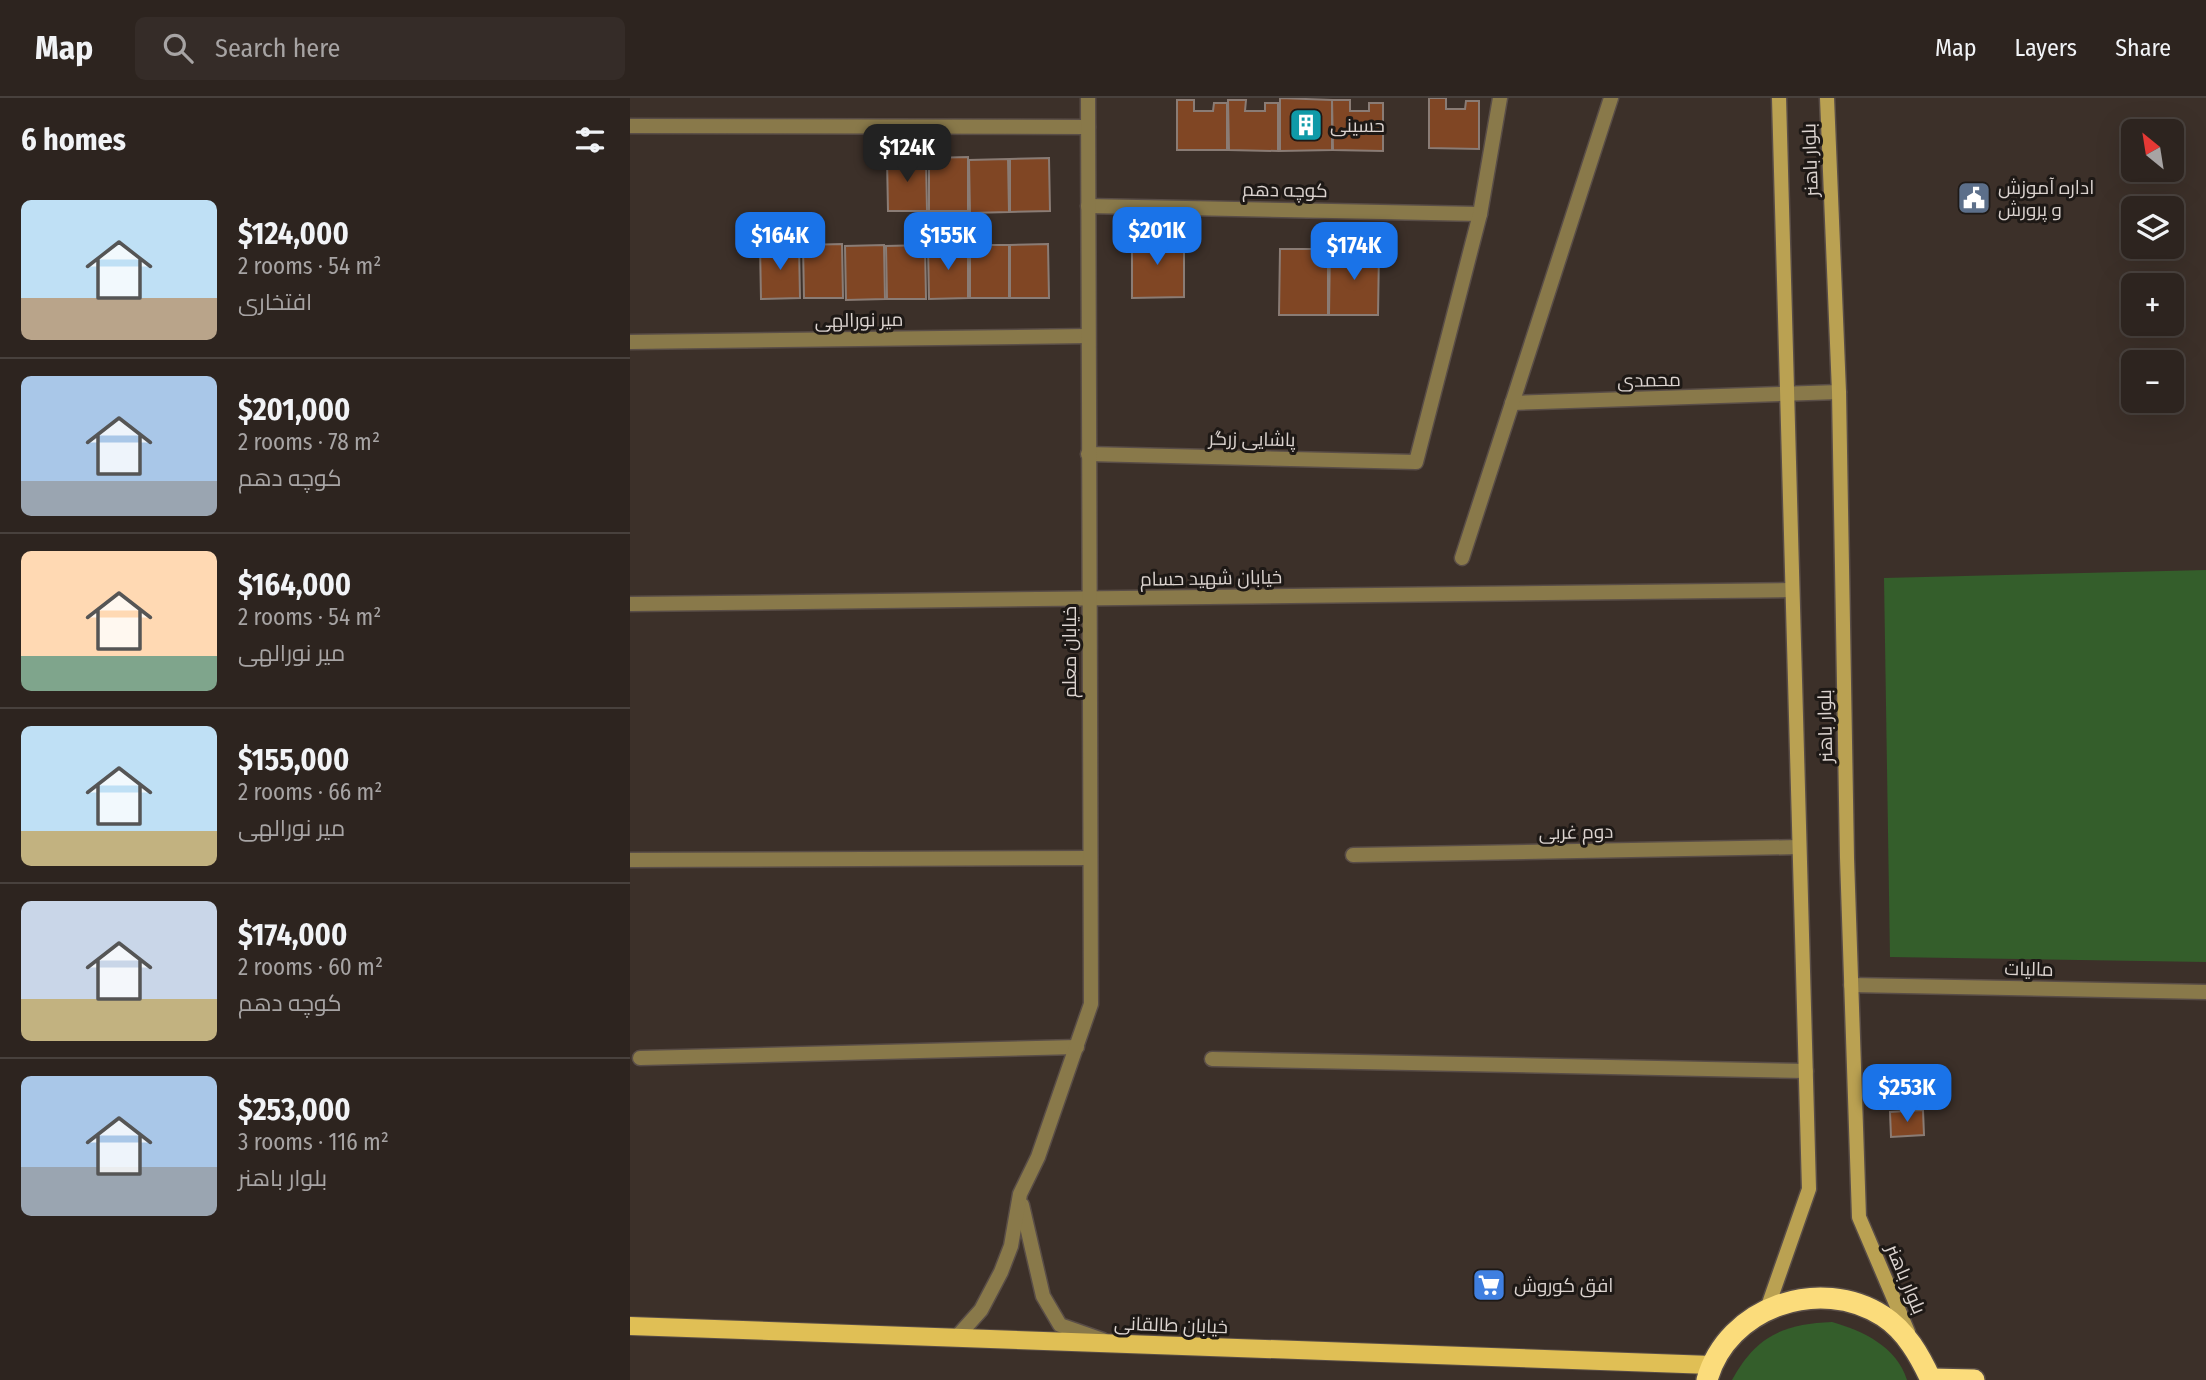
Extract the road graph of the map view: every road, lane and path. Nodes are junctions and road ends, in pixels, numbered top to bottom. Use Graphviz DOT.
graph roads {
  1 [pos="1088,98"];
  2 [pos="1500,98"];
  3 [pos="1611,98"];
  4 [pos="1779,98"];
  5 [pos="1827,98"];
  6 [pos="630,126"];
  7 [pos="1088,127"];
  8 [pos="1088,206"];
  9 [pos="1480,214"];
  10 [pos="1088,336"];
  11 [pos="630,342"];
  12 [pos="1839,391"];
  13 [pos="1787,396"];
  14 [pos="1512,402"];
  15 [pos="1088,454"];
  16 [pos="1462,558"];
  17 [pos="1792,590"];
  18 [pos="1088,598"];
  19 [pos="630,604"];
  20 [pos="1799,847"];
  21 [pos="1353,855"];
  22 [pos="1090,858"];
  23 [pos="630,860"];
  24 [pos="1851,985"];
  25 [pos="2206,992"];
  26 [pos="1077,1046"];
  27 [pos="640,1058"];
  28 [pos="1212,1059"];
  29 [pos="1806,1071"];
  30 [pos="1020,1194"];
  31 [pos="1767,1309"];
  32 [pos="630,1326"];
  33 [pos="956,1338"];
  34 [pos="1913,1343"];
  35 [pos="1115,1344"];
  36 [pos="1709,1373"];
  37 [pos="1931,1380"];
  38 [pos="1974,1380"];
  1 -- 7 [label="street, خیابان معلم"];
  2 -- 9 [label="street"];
  3 -- 14 [label="street"];
  4 -- 13 [label="street, بلوار باهنر"];
  5 -- 12 [label="street, بلوار باهنر"];
  6 -- 7 [label="street"];
  7 -- 8 [label="street, خیابان معلم"];
  8 -- 9 [label="street, کوچه دهم"];
  8 -- 10 [label="street, خیابان معلم"];
  9 -- 15 [label="street, پاشایی زرگر"];
  10 -- 11 [label="street, میر نورالهی"];
  10 -- 15 [label="street, خیابان معلم"];
  12 -- 13 [label="street, محمدی"];
  12 -- 24 [label="street, بلوار باهنر"];
  13 -- 14 [label="street, محمدی"];
  13 -- 17 [label="street, بلوار باهنر"];
  14 -- 16 [label="street"];
  15 -- 18 [label="street, خیابان معلم"];
  17 -- 18 [label="street, خیابان شهید حسام"];
  17 -- 20 [label="street, بلوار باهنر"];
  18 -- 19 [label="street, خیابان شهید حسام"];
  18 -- 22 [label="street, خیابان معلم"];
  20 -- 21 [label="street, دوم غربی"];
  20 -- 29 [label="street, بلوار باهنر"];
  22 -- 23 [label="street"];
  22 -- 26 [label="street, خیابان معلم"];
  24 -- 25 [label="street, مالیات"];
  24 -- 34 [label="street, بلوار باهنر"];
  26 -- 27 [label="street"];
  26 -- 30 [label="street, خیابان معلم"];
  28 -- 29 [label="street"];
  29 -- 31 [label="street, بلوار باهنر"];
  30 -- 33 [label="street, خیابان معلم"];
  30 -- 35 [label="street"];
  31 -- 34 [label="highway"];
  31 -- 36 [label="highway"];
  32 -- 33 [label="main road, خیابان طالقانی"];
  33 -- 35 [label="main road, خیابان طالقانی"];
  34 -- 37 [label="highway"];
  35 -- 36 [label="main road, خیابان طالقانی"];
  37 -- 38 [label="highway"];
}
